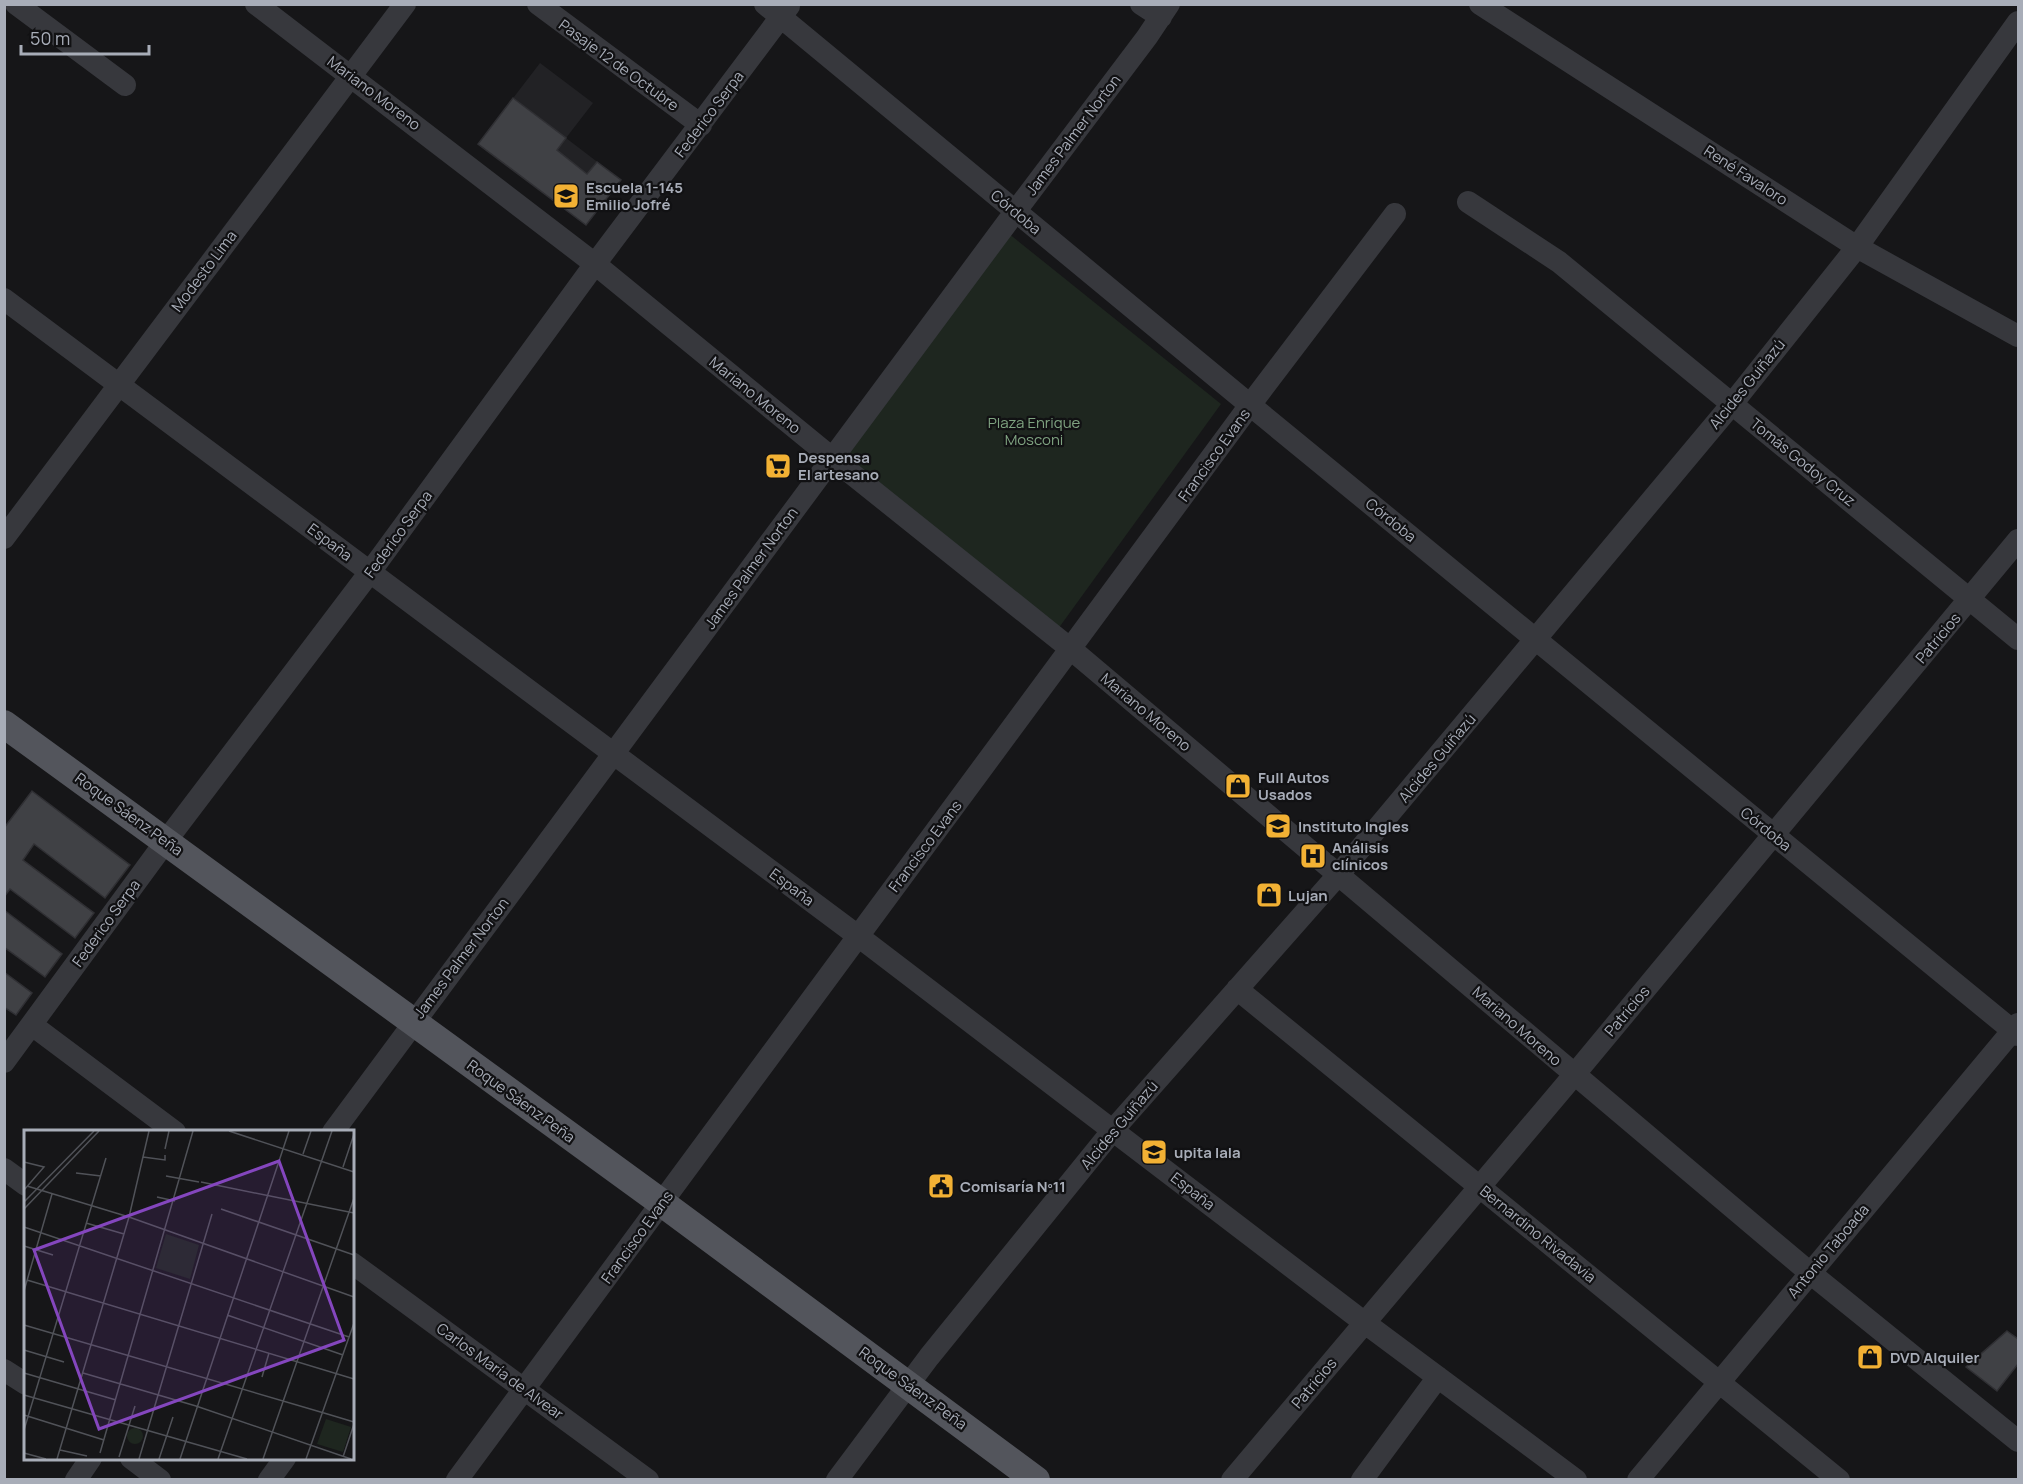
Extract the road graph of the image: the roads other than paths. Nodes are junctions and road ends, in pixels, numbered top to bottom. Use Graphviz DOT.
graph roads {
  1 [pos="15,4"];
  2 [pos="256,4"];
  3 [pos="405,4"];
  4 [pos="538,4"];
  5 [pos="1141,4"];
  6 [pos="1480,4"];
  7 [pos="779,9"];
  8 [pos="1165,11"];
  9 [pos="4,18"];
  10 [pos="2019,22"];
  11 [pos="352,76"];
  12 [pos="125,85"];
  13 [pos="701,125"];
  14 [pos="1468,202"];
  15 [pos="1015,212"];
  16 [pos="1395,214"];
  17 [pos="1857,247"];
  18 [pos="595,264"];
  19 [pos="4,299"];
  20 [pos="2019,336"];
  21 [pos="118,384"];
  22 [pos="1732,404"];
  23 [pos="1250,405"];
  24 [pos="832,458"];
  25 [pos="4,538"];
  26 [pos="2019,540"];
  27 [pos="370,572"];
  28 [pos="1970,599"];
  29 [pos="1536,639"];
  30 [pos="2019,639"];
  31 [pos="1072,650"];
  32 [pos="4,724"];
  33 [pos="613,754"];
  34 [pos="1774,836"];
  35 [pos="166,841"];
  36 [pos="1339,874"];
  37 [pos="858,936"];
  38 [pos="1237,989"];
  39 [pos="414,1022"];
  40 [pos="32,1025"];
  41 [pos="2017,1030"];
  42 [pos="4,1062"];
  43 [pos="1574,1075"];
  44 [pos="174,1130"];
  45 [pos="334,1130"];
  46 [pos="1113,1130"];
  47 [pos="4,1169"];
  48 [pos="24,1184"];
  49 [pos="1479,1187"];
  50 [pos="662,1203"];
  51 [pos="354,1264"];
  52 [pos="1809,1272"];
  53 [pos="1365,1323"];
  54 [pos="4,1370"];
  55 [pos="1438,1377"];
  56 [pos="1719,1382"];
  57 [pos="24,1383"];
  58 [pos="908,1385"];
  59 [pos="524,1389"];
  60 [pos="2019,1441"];
  61 [pos="90,1460"];
  62 [pos="133,1460"];
  63 [pos="283,1460"];
  64 [pos="76,1479"];
  65 [pos="160,1479"];
  66 [pos="268,1479"];
  67 [pos="457,1479"];
  68 [pos="648,1479"];
  69 [pos="837,1479"];
  70 [pos="1036,1479"];
  71 [pos="1232,1479"];
  72 [pos="1362,1479"];
  73 [pos="1576,1479"];
  74 [pos="1638,1479"];
  75 [pos="1839,1479"];
  1 -- 9 [label="street"];
  1 -- 12 [label="street"];
  2 -- 11 [label="street, Mariano Moreno"];
  3 -- 11 [label="street, Modesto Lima"];
  4 -- 13 [label="street, Pasaje 12 de Octubre"];
  5 -- 8 [label="street"];
  6 -- 17 [label="street, René Favaloro"];
  7 -- 13 [label="street, Federico Serpa"];
  7 -- 15 [label="street, Córdoba"];
  8 -- 15 [label="street, James Palmer Norton"];
  10 -- 17 [label="street, Alcides Guiñazú"];
  11 -- 18 [label="street, Mariano Moreno"];
  11 -- 21 [label="street, Modesto Lima"];
  13 -- 18 [label="street, Federico Serpa"];
  14 -- 22 [label="street, Tomás Godoy Cruz"];
  15 -- 23 [label="street, Córdoba"];
  15 -- 24 [label="street, James Palmer Norton"];
  16 -- 23 [label="street, Francisco Evans"];
  17 -- 20 [label="street, René Favaloro"];
  17 -- 22 [label="street, Alcides Guiñazú"];
  18 -- 24 [label="street, Mariano Moreno"];
  18 -- 27 [label="street, Federico Serpa"];
  19 -- 21 [label="street, España"];
  21 -- 25 [label="street, Modesto Lima"];
  21 -- 27 [label="street, España"];
  22 -- 28 [label="street, Tomás Godoy Cruz"];
  22 -- 29 [label="street, Alcides Guiñazú"];
  23 -- 29 [label="street, Córdoba"];
  23 -- 31 [label="street, Francisco Evans"];
  24 -- 31 [label="street, Mariano Moreno"];
  24 -- 33 [label="street, James Palmer Norton"];
  26 -- 28 [label="street, Patricios"];
  27 -- 33 [label="street, España"];
  27 -- 35 [label="street, Federico Serpa"];
  28 -- 30 [label="street, Tomás Godoy Cruz"];
  28 -- 34 [label="street, Patricios"];
  29 -- 34 [label="street, Córdoba"];
  29 -- 36 [label="street, Alcides Guiñazú"];
  31 -- 36 [label="street, Mariano Moreno"];
  31 -- 37 [label="street, Francisco Evans"];
  32 -- 35 [label="main road, Roque Sáenz Peña"];
  33 -- 37 [label="street, España"];
  33 -- 39 [label="street, James Palmer Norton"];
  34 -- 41 [label="street, Córdoba"];
  34 -- 43 [label="street, Patricios"];
  35 -- 39 [label="main road, Roque Sáenz Peña"];
  35 -- 40 [label="street, Federico Serpa"];
  36 -- 38 [label="street, Alcides Guiñazú"];
  36 -- 43 [label="street, Mariano Moreno"];
  37 -- 46 [label="street, España"];
  37 -- 50 [label="street, Francisco Evans"];
  38 -- 46 [label="street, Alcides Guiñazú"];
  38 -- 49 [label="street, Bernardino Rivadavia"];
  39 -- 45 [label="street, James Palmer Norton"];
  39 -- 50 [label="main road, Roque Sáenz Peña"];
  40 -- 42 [label="street, Federico Serpa"];
  40 -- 44 [label="street"];
  41 -- 52 [label="street, Antonio Taboada"];
  43 -- 49 [label="street, Patricios"];
  43 -- 52 [label="street, Mariano Moreno"];
  46 -- 53 [label="street, España"];
  46 -- 58 [label="street, Alcides Guiñazú"];
  47 -- 48 [label="street"];
  49 -- 53 [label="street, Patricios"];
  49 -- 56 [label="street, Bernardino Rivadavia"];
  50 -- 58 [label="main road, Roque Sáenz Peña"];
  50 -- 59 [label="street, Francisco Evans"];
  51 -- 59 [label="street, Carlos María de Alvear"];
  52 -- 56 [label="street, Antonio Taboada"];
  52 -- 60 [label="street, Mariano Moreno"];
  53 -- 55 [label="street, España"];
  53 -- 71 [label="street, Patricios"];
  54 -- 57 [label="street"];
  55 -- 72 [label="street"];
  55 -- 73 [label="street, España"];
  56 -- 74 [label="street, Antonio Taboada"];
  56 -- 75 [label="street, Bernardino Rivadavia"];
  58 -- 69 [label="street, Alcides Guiñazú"];
  58 -- 70 [label="main road, Roque Sáenz Peña"];
  59 -- 67 [label="street, Francisco Evans"];
  59 -- 68 [label="street, Carlos María de Alvear"];
  61 -- 64 [label="street"];
  62 -- 65 [label="street"];
  63 -- 66 [label="street"];
}
